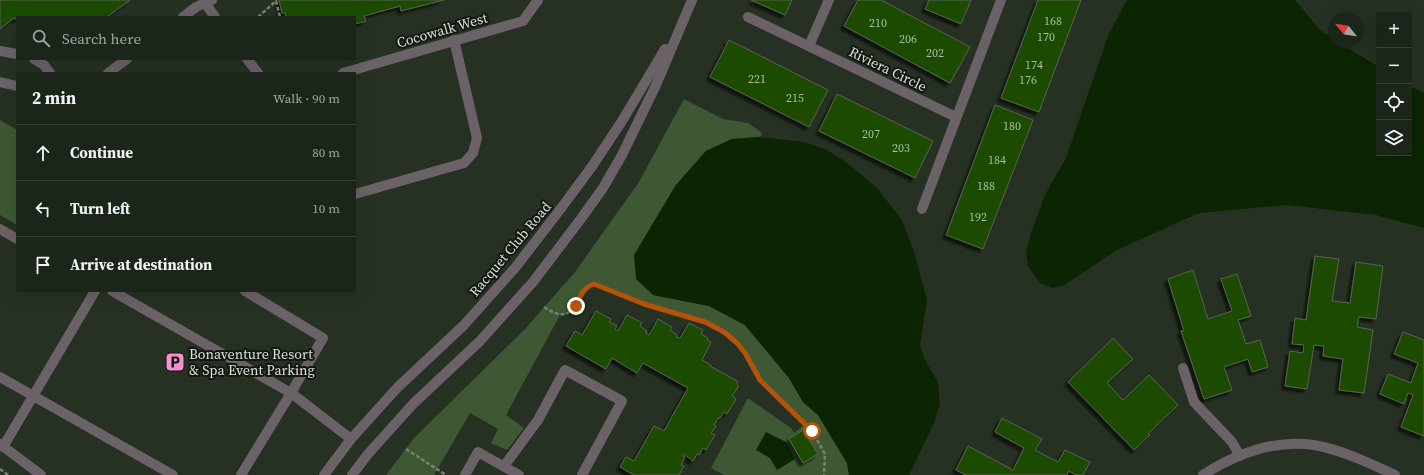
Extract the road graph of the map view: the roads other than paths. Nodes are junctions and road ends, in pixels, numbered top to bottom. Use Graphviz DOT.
graph roads {
  1 [pos="692,0"];
  2 [pos="829,0"];
  3 [pos="1001,0"];
  4 [pos="208,2"];
  5 [pos="534,3"];
  6 [pos="685,15"];
  7 [pos="184,16"];
  8 [pos="215,16"];
  9 [pos="748,17"];
  10 [pos="454,40"];
  11 [pos="808,46"];
  12 [pos="0,51"];
  13 [pos="16,54"];
  14 [pos="36,60"];
  15 [pos="126,60"];
  16 [pos="248,60"];
  17 [pos="49,72"];
  18 [pos="109,72"];
  19 [pos="257,72"];
  20 [pos="346,72"];
  21 [pos="0,82"];
  22 [pos="16,86"];
  23 [pos="956,117"];
  24 [pos="356,194"];
  25 [pos="922,209"];
  26 [pos="0,229"];
  27 [pos="16,238"];
  28 [pos="94,292"];
  29 [pos="114,292"];
  30 [pos="247,292"];
  31 [pos="1183,368"];
  32 [pos="0,377"];
  33 [pos="292,393"];
  34 [pos="34,396"];
  35 [pos="351,439"];
  36 [pos="2,445"];
  37 [pos="1240,456"];
  38 [pos="504,466"];
  39 [pos="41,475"];
  40 [pos="173,475"];
  41 [pos="241,475"];
  42 [pos="324,475"];
  43 [pos="352,475"];
  44 [pos="465,475"];
  45 [pos="519,475"];
  46 [pos="582,475"];
  47 [pos="1203,475"];
  48 [pos="1394,475"];
  1 -- 6 [label="street, Racquet Club Road"];
  2 -- 11 [label="street"];
  3 -- 23 [label="street"];
  4 -- 7 [label="street"];
  4 -- 8 [label="street"];
  5 -- 10 [label="street, Cocowalk West"];
  6 -- 35 [label="street, Racquet Club Road"];
  6 -- 43 [label="street, Racquet Club Road"];
  9 -- 11 [label="street, Riviera Circle"];
  10 -- 20 [label="street, Cocowalk West"];
  10 -- 24 [label="street"];
  11 -- 23 [label="street, Riviera Circle"];
  12 -- 13 [label="street"];
  14 -- 17 [label="street"];
  15 -- 18 [label="street"];
  16 -- 19 [label="street"];
  21 -- 22 [label="street"];
  23 -- 25 [label="street"];
  26 -- 27 [label="street"];
  28 -- 34 [label="street"];
  29 -- 33 [label="street"];
  30 -- 33 [label="street"];
  31 -- 37 [label="street"];
  32 -- 34 [label="street"];
  33 -- 35 [label="street"];
  33 -- 41 [label="street"];
  34 -- 36 [label="street"];
  34 -- 40 [label="street"];
  35 -- 42 [label="street, Racquet Club Road"];
  36 -- 39 [label="street"];
  37 -- 47 [label="street"];
  37 -- 48 [label="street"];
  38 -- 44 [label="street"];
  38 -- 45 [label="street"];
  38 -- 46 [label="street"];
}
